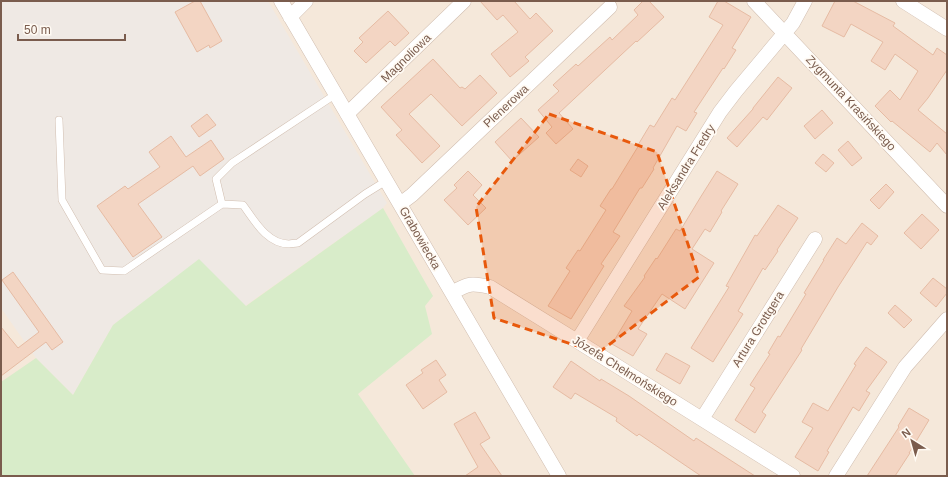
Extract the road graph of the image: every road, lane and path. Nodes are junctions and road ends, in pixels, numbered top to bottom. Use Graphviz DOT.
graph roads {
  1 [pos="281,1"];
  2 [pos="306,1"];
  3 [pos="464,1"];
  4 [pos="754,1"];
  5 [pos="805,1"];
  6 [pos="903,1"];
  7 [pos="610,8"];
  8 [pos="290,16"];
  9 [pos="947,29"];
  10 [pos="785,33"];
  11 [pos="336,94"];
  12 [pos="347,114"];
  13 [pos="59,120"];
  14 [pos="386,180"];
  15 [pos="222,204"];
  16 [pos="400,204"];
  17 [pos="947,206"];
  18 [pos="815,239"];
  19 [pos="452,293"];
  20 [pos="947,319"];
  21 [pos="577,341"];
  22 [pos="702,419"];
  23 [pos="559,476"];
  24 [pos="793,476"];
  25 [pos="836,476"];
  1 -- 8 [label="street, Grabowiecka"];
  2 -- 8 [label="street"];
  3 -- 12 [label="street, Magnoliowa"];
  4 -- 10 [label="street, Zygmunta Krasińskiego"];
  5 -- 10 [label="street, Aleksandra Fredry"];
  6 -- 9 [label="street"];
  7 -- 16 [label="street, Plenerowa"];
  8 -- 11 [label="street, Grabowiecka"];
  10 -- 17 [label="street, Zygmunta Krasińskiego"];
  10 -- 21 [label="street, Aleksandra Fredry"];
  11 -- 12 [label="street, Grabowiecka"];
  11 -- 15 [label="lane"];
  12 -- 14 [label="street, Grabowiecka"];
  13 -- 15 [label="lane"];
  14 -- 15 [label="lane"];
  14 -- 16 [label="street, Grabowiecka"];
  16 -- 19 [label="street, Grabowiecka"];
  18 -- 22 [label="street, Artura Grottgera"];
  19 -- 21 [label="street, Józefa Chełmońskiego"];
  19 -- 23 [label="street, Grabowiecka"];
  20 -- 25 [label="street"];
  21 -- 22 [label="street, Józefa Chełmońskiego"];
  22 -- 24 [label="street, Józefa Chełmońskiego"];
}
